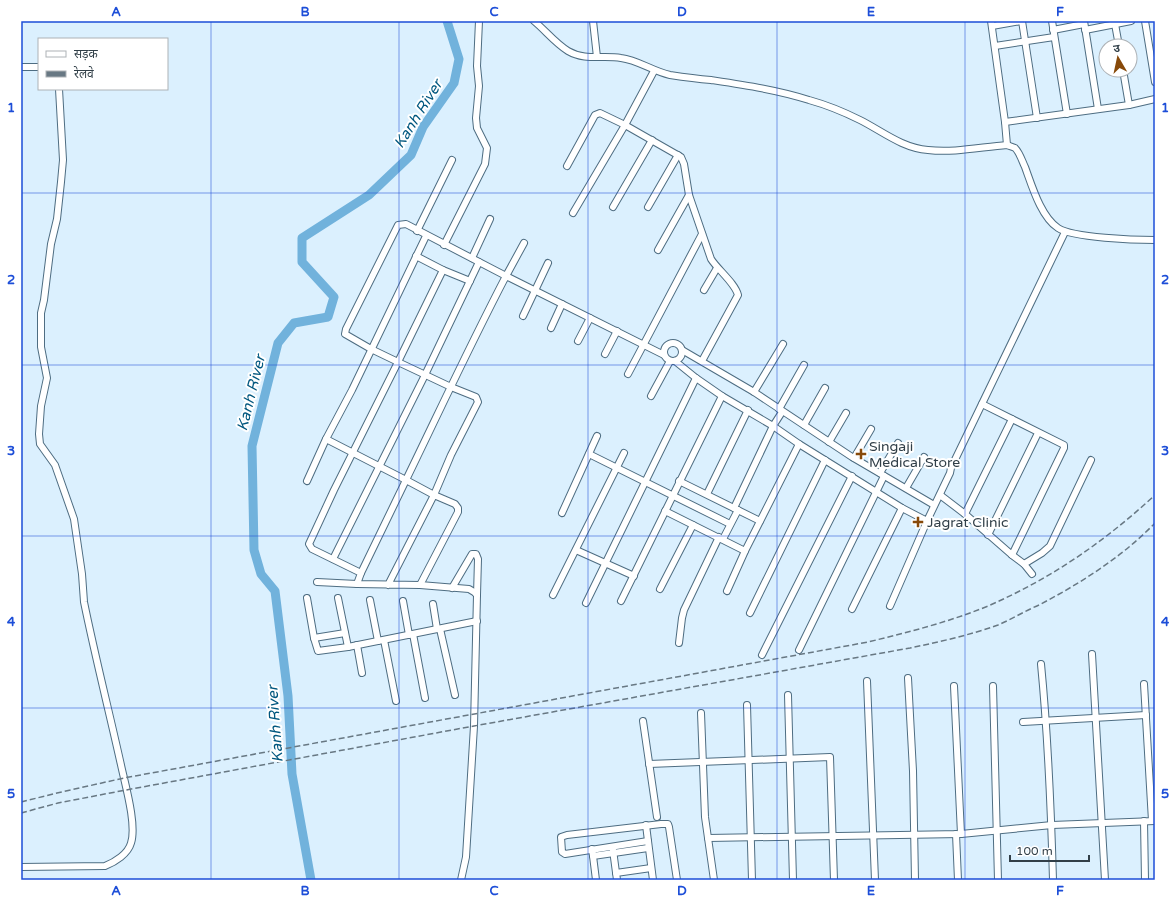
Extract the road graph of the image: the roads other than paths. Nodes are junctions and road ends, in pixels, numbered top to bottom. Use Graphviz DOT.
graph roads {
  1 [pos="479,21"];
  2 [pos="534,21"];
  3 [pos="593,21"];
  4 [pos="1021,21"];
  5 [pos="1052,21"];
  6 [pos="1131,21"];
  7 [pos="1145,21"];
  8 [pos="991,23"];
  9 [pos="1115,24"];
  10 [pos="1084,25"];
  11 [pos="1053,30"];
  12 [pos="1054,37"];
  13 [pos="1118,38"];
  14 [pos="1025,41"];
  15 [pos="995,46"];
  16 [pos="597,57"];
  17 [pos="21,67"];
  18 [pos="38,67"];
  19 [pos="654,71"];
  20 [pos="1124,78"];
  21 [pos="1155,82"];
  22 [pos="59,90"];
  23 [pos="1155,99"];
  24 [pos="1129,105"];
  25 [pos="1098,109"];
  26 [pos="1067,114"];
  27 [pos="1037,118"];
  28 [pos="1005,122"];
  29 [pos="625,125"];
  30 [pos="652,140"];
  31 [pos="1007,145"];
  32 [pos="678,155"];
  33 [pos="452,160"];
  34 [pos="567,166"];
  35 [pos="689,195"];
  36 [pos="648,206"];
  37 [pos="613,207"];
  38 [pos="573,214"];
  39 [pos="490,219"];
  40 [pos="417,231"];
  41 [pos="1067,232"];
  42 [pos="702,234"];
  43 [pos="426,236"];
  44 [pos="1155,240"];
  45 [pos="524,243"];
  46 [pos="444,245"];
  47 [pos="658,250"];
  48 [pos="416,256"];
  49 [pos="472,258"];
  50 [pos="479,262"];
  51 [pos="548,263"];
  52 [pos="717,268"];
  53 [pos="443,270"];
  54 [pos="506,276"];
  55 [pos="470,281"];
  56 [pos="704,290"];
  57 [pos="536,291"];
  58 [pos="562,304"];
  59 [pos="523,316"];
  60 [pos="590,318"];
  61 [pos="552,328"];
  62 [pos="617,331"];
  63 [pos="578,341"];
  64 [pos="783,344"];
  65 [pos="644,345"];
  66 [pos="371,349"];
  67 [pos="682,350"];
  68 [pos="605,354"];
  69 [pos="664,355"];
  70 [pos="672,361"];
  71 [pos="702,361"];
  72 [pos="398,362"];
  73 [pos="804,365"];
  74 [pos="628,374"];
  75 [pos="425,375"];
  76 [pos="696,378"];
  77 [pos="451,387"];
  78 [pos="824,388"];
  79 [pos="754,392"];
  80 [pos="651,396"];
  81 [pos="722,396"];
  82 [pos="984,405"];
  83 [pos="748,410"];
  84 [pos="780,411"];
  85 [pos="846,413"];
  86 [pos="1012,419"];
  87 [pos="804,425"];
  88 [pos="774,426"];
  89 [pos="871,429"];
  90 [pos="1038,432"];
  91 [pos="597,436"];
  92 [pos="326,439"];
  93 [pos="829,442"];
  94 [pos="898,443"];
  95 [pos="800,444"];
  96 [pos="624,452"];
  97 [pos="353,453"];
  98 [pos="589,454"];
  99 [pos="924,457"];
  100 [pos="854,458"];
  101 [pos="825,460"];
  102 [pos="1091,460"];
  103 [pos="379,466"];
  104 [pos="616,468"];
  105 [pos="882,474"];
  106 [pos="852,476"];
  107 [pos="307,480"];
  108 [pos="406,480"];
  109 [pos="679,481"];
  110 [pos="645,482"];
  111 [pos="906,488"];
  112 [pos="876,492"];
  113 [pos="707,494"];
  114 [pos="434,495"];
  115 [pos="672,495"];
  116 [pos="940,495"];
  117 [pos="934,505"];
  118 [pos="902,508"];
  119 [pos="736,509"];
  120 [pos="666,511"];
  121 [pos="562,513"];
  122 [pos="965,514"];
  123 [pos="760,521"];
  124 [pos="927,521"];
  125 [pos="730,524"];
  126 [pos="693,525"];
  127 [pos="988,535"];
  128 [pos="721,538"];
  129 [pos="576,550"];
  130 [pos="745,551"];
  131 [pos="1012,555"];
  132 [pos="333,559"];
  133 [pos="606,563"];
  134 [pos="1024,564"];
  135 [pos="361,572"];
  136 [pos="1032,574"];
  137 [pos="634,576"];
  138 [pos="318,582"];
  139 [pos="357,584"];
  140 [pos="388,585"];
  141 [pos="420,585"];
  142 [pos="452,588"];
  143 [pos="660,589"];
  144 [pos="727,591"];
  145 [pos="554,594"];
  146 [pos="477,595"];
  147 [pos="307,598"];
  148 [pos="338,598"];
  149 [pos="370,600"];
  150 [pos="403,601"];
  151 [pos="621,601"];
  152 [pos="586,603"];
  153 [pos="433,604"];
  154 [pos="890,606"];
  155 [pos="852,610"];
  156 [pos="750,614"];
  157 [pos="477,621"];
  158 [pos="439,629"];
  159 [pos="345,633"];
  160 [pos="411,634"];
  161 [pos="314,638"];
  162 [pos="381,640"];
  163 [pos="679,643"];
  164 [pos="357,645"];
  165 [pos="348,647"];
  166 [pos="799,650"];
  167 [pos="1092,654"];
  168 [pos="762,655"];
  169 [pos="1041,664"];
  170 [pos="362,673"];
  171 [pos="908,678"];
  172 [pos="867,682"];
  173 [pos="1144,684"];
  174 [pos="954,686"];
  175 [pos="993,686"];
  176 [pos="455,695"];
  177 [pos="788,695"];
  178 [pos="425,698"];
  179 [pos="396,701"];
  180 [pos="747,705"];
  181 [pos="701,713"];
  182 [pos="1146,716"];
  183 [pos="1096,718"];
  184 [pos="643,720"];
  185 [pos="1046,721"];
  186 [pos="1023,722"];
  187 [pos="789,759"];
  188 [pos="749,760"];
  189 [pos="703,762"];
  190 [pos="649,764"];
  191 [pos="657,817"];
  192 [pos="1144,821"];
  193 [pos="1154,821"];
  194 [pos="1103,823"];
  195 [pos="646,825"];
  196 [pos="1052,825"];
  197 [pos="998,831"];
  198 [pos="959,834"];
  199 [pos="915,835"];
  200 [pos="792,836"];
  201 [pos="832,836"];
  202 [pos="875,836"];
  203 [pos="751,837"];
  204 [pos="708,838"];
  205 [pos="648,844"];
  206 [pos="613,849"];
  207 [pos="593,852"];
  208 [pos="21,867"];
  209 [pos="651,868"];
  210 [pos="616,873"];
  211 [pos="462,880"];
  212 [pos="596,880"];
  213 [pos="617,880"];
  214 [pos="653,880"];
  215 [pos="677,880"];
  216 [pos="714,880"];
  217 [pos="752,880"];
  218 [pos="793,880"];
  219 [pos="834,880"];
  220 [pos="875,880"];
  221 [pos="915,880"];
  222 [pos="958,880"];
  223 [pos="998,880"];
  224 [pos="1053,880"];
  225 [pos="1105,880"];
  226 [pos="1145,880"];
  1 -- 46 [label="street"];
  2 -- 16 [label="street"];
  3 -- 16 [label="street"];
  4 -- 8 [label="street"];
  4 -- 14 [label="street"];
  5 -- 11 [label="street"];
  6 -- 9 [label="street"];
  7 -- 21 [label="street"];
  8 -- 15 [label="street"];
  9 -- 10 [label="street"];
  9 -- 13 [label="street"];
  10 -- 11 [label="street"];
  10 -- 25 [label="street"];
  11 -- 12 [label="street"];
  12 -- 14 [label="street"];
  12 -- 26 [label="street"];
  14 -- 15 [label="street"];
  14 -- 27 [label="street"];
  15 -- 28 [label="street"];
  16 -- 19 [label="street"];
  17 -- 18 [label="street"];
  19 -- 29 [label="street"];
  19 -- 31 [label="street"];
  20 -- 24 [label="street"];
  22 -- 208 [label="street"];
  23 -- 24 [label="street"];
  24 -- 25 [label="street"];
  25 -- 26 [label="street"];
  26 -- 27 [label="street"];
  27 -- 28 [label="street"];
  28 -- 31 [label="street"];
  29 -- 30 [label="street"];
  29 -- 34 [label="street"];
  29 -- 38 [label="street"];
  30 -- 32 [label="street"];
  30 -- 37 [label="street"];
  31 -- 41 [label="street"];
  32 -- 35 [label="street"];
  32 -- 36 [label="street"];
  33 -- 40 [label="street"];
  35 -- 42 [label="street"];
  35 -- 47 [label="street"];
  39 -- 49 [label="street"];
  40 -- 43 [label="street"];
  40 -- 66 [label="street"];
  41 -- 44 [label="street"];
  41 -- 82 [label="street"];
  42 -- 52 [label="street"];
  42 -- 65 [label="street"];
  43 -- 46 [label="street"];
  43 -- 48 [label="street"];
  45 -- 54 [label="street"];
  46 -- 49 [label="street"];
  48 -- 53 [label="street"];
  48 -- 66 [label="street"];
  49 -- 50 [label="street"];
  50 -- 54 [label="street"];
  50 -- 55 [label="street"];
  51 -- 57 [label="street"];
  52 -- 56 [label="street"];
  52 -- 71 [label="street"];
  53 -- 55 [label="street"];
  53 -- 72 [label="street"];
  54 -- 57 [label="street"];
  54 -- 77 [label="street"];
  55 -- 75 [label="street"];
  57 -- 58 [label="street"];
  57 -- 59 [label="street"];
  58 -- 60 [label="street"];
  58 -- 61 [label="street"];
  60 -- 62 [label="street"];
  60 -- 63 [label="street"];
  62 -- 65 [label="street"];
  62 -- 68 [label="street"];
  64 -- 79 [label="street"];
  65 -- 69 [label="street"];
  65 -- 74 [label="street"];
  66 -- 72 [label="street"];
  66 -- 92 [label="street"];
  67 -- 69 [label="street"];
  67 -- 70 [label="street"];
  67 -- 71 [label="street"];
  69 -- 70 [label="street"];
  70 -- 76 [label="street"];
  70 -- 80 [label="street"];
  71 -- 79 [label="street"];
  72 -- 75 [label="street"];
  72 -- 97 [label="street"];
  73 -- 84 [label="street"];
  75 -- 77 [label="street"];
  75 -- 103 [label="street"];
  76 -- 81 [label="street"];
  76 -- 110 [label="street"];
  77 -- 108 [label="street"];
  77 -- 114 [label="street"];
  78 -- 87 [label="street"];
  79 -- 84 [label="street"];
  81 -- 83 [label="street"];
  81 -- 109 [label="street"];
  82 -- 86 [label="street"];
  82 -- 116 [label="street"];
  83 -- 88 [label="street"];
  83 -- 113 [label="street"];
  84 -- 87 [label="street"];
  84 -- 88 [label="street"];
  85 -- 93 [label="street"];
  86 -- 90 [label="street"];
  86 -- 122 [label="street"];
  87 -- 93 [label="street"];
  88 -- 95 [label="street"];
  88 -- 119 [label="street"];
  89 -- 100 [label="street"];
  90 -- 127 [label="street"];
  90 -- 131 [label="street"];
  91 -- 98 [label="street"];
  92 -- 97 [label="street"];
  92 -- 107 [label="street"];
  93 -- 100 [label="street"];
  94 -- 105 [label="street"];
  95 -- 101 [label="street"];
  95 -- 123 [label="street"];
  96 -- 104 [label="street"];
  97 -- 103 [label="street"];
  97 -- 132 [label="street"];
  98 -- 104 [label="street"];
  98 -- 121 [label="street"];
  99 -- 111 [label="street"];
  100 -- 105 [label="street"];
  101 -- 106 [label="street"];
  101 -- 156 [label="street"];
  102 -- 134 [label="street"];
  103 -- 108 [label="street"];
  103 -- 132 [label="street"];
  104 -- 110 [label="street"];
  104 -- 129 [label="street"];
  105 -- 111 [label="street"];
  105 -- 112 [label="street"];
  106 -- 112 [label="street"];
  106 -- 168 [label="street"];
  108 -- 114 [label="street"];
  108 -- 135 [label="street"];
  109 -- 113 [label="street"];
  109 -- 115 [label="street"];
  110 -- 115 [label="street"];
  110 -- 133 [label="street"];
  111 -- 117 [label="street"];
  112 -- 118 [label="street"];
  112 -- 166 [label="street"];
  113 -- 119 [label="street"];
  114 -- 140 [label="street"];
  114 -- 141 [label="street"];
  115 -- 120 [label="street"];
  115 -- 125 [label="street"];
  116 -- 117 [label="street"];
  116 -- 122 [label="street"];
  117 -- 124 [label="street"];
  118 -- 124 [label="street"];
  118 -- 155 [label="street"];
  119 -- 123 [label="street"];
  119 -- 125 [label="street"];
  120 -- 126 [label="street"];
  120 -- 137 [label="street"];
  122 -- 127 [label="street"];
  123 -- 130 [label="street"];
  124 -- 154 [label="street"];
  125 -- 128 [label="street"];
  126 -- 128 [label="street"];
  126 -- 143 [label="street"];
  127 -- 131 [label="street"];
  128 -- 130 [label="street"];
  128 -- 163 [label="street"];
  129 -- 133 [label="street"];
  129 -- 145 [label="street"];
  130 -- 144 [label="street"];
  131 -- 134 [label="street"];
  132 -- 135 [label="street"];
  133 -- 137 [label="street"];
  133 -- 152 [label="street"];
  134 -- 136 [label="street"];
  135 -- 139 [label="street"];
  137 -- 151 [label="street"];
  138 -- 139 [label="street"];
  139 -- 140 [label="street"];
  140 -- 141 [label="street"];
  141 -- 142 [label="street"];
  142 -- 146 [label="street"];
  142 -- 146 [label="street"];
  146 -- 157 [label="street"];
  147 -- 161 [label="street"];
  148 -- 159 [label="street"];
  149 -- 162 [label="street"];
  150 -- 160 [label="street"];
  153 -- 158 [label="street"];
  157 -- 158 [label="street"];
  157 -- 211 [label="street"];
  158 -- 160 [label="street"];
  158 -- 176 [label="street"];
  159 -- 161 [label="street"];
  159 -- 165 [label="street"];
  160 -- 162 [label="street"];
  160 -- 178 [label="street"];
  161 -- 165 [label="street"];
  162 -- 164 [label="street"];
  162 -- 179 [label="street"];
  164 -- 165 [label="street"];
  164 -- 170 [label="street"];
  167 -- 183 [label="street"];
  169 -- 185 [label="street"];
  171 -- 199 [label="street"];
  172 -- 202 [label="street"];
  173 -- 182 [label="street"];
  174 -- 198 [label="street"];
  175 -- 197 [label="street"];
  177 -- 187 [label="street"];
  180 -- 188 [label="street"];
  181 -- 189 [label="street"];
  182 -- 183 [label="street"];
  182 -- 193 [label="street"];
  183 -- 185 [label="street"];
  183 -- 194 [label="street"];
  184 -- 190 [label="street"];
  185 -- 186 [label="street"];
  185 -- 196 [label="street"];
  187 -- 188 [label="street"];
  187 -- 200 [label="street"];
  187 -- 201 [label="street"];
  188 -- 189 [label="street"];
  188 -- 203 [label="street"];
  189 -- 190 [label="street"];
  189 -- 204 [label="street"];
  190 -- 191 [label="street"];
  192 -- 193 [label="street"];
  192 -- 194 [label="street"];
  192 -- 226 [label="street"];
  194 -- 196 [label="street"];
  194 -- 225 [label="street"];
  195 -- 205 [label="street"];
  195 -- 207 [label="street"];
  195 -- 215 [label="street"];
  196 -- 197 [label="street"];
  196 -- 224 [label="street"];
  197 -- 198 [label="street"];
  197 -- 223 [label="street"];
  198 -- 199 [label="street"];
  198 -- 222 [label="street"];
  199 -- 202 [label="street"];
  199 -- 221 [label="street"];
  200 -- 201 [label="street"];
  200 -- 203 [label="street"];
  200 -- 218 [label="street"];
  201 -- 202 [label="street"];
  201 -- 219 [label="street"];
  202 -- 220 [label="street"];
  203 -- 204 [label="street"];
  203 -- 217 [label="street"];
  204 -- 216 [label="street"];
  205 -- 206 [label="street"];
  205 -- 209 [label="street"];
  206 -- 207 [label="street"];
  206 -- 210 [label="street"];
  207 -- 212 [label="street"];
  209 -- 210 [label="street"];
  209 -- 214 [label="street"];
  210 -- 213 [label="street"];
}
